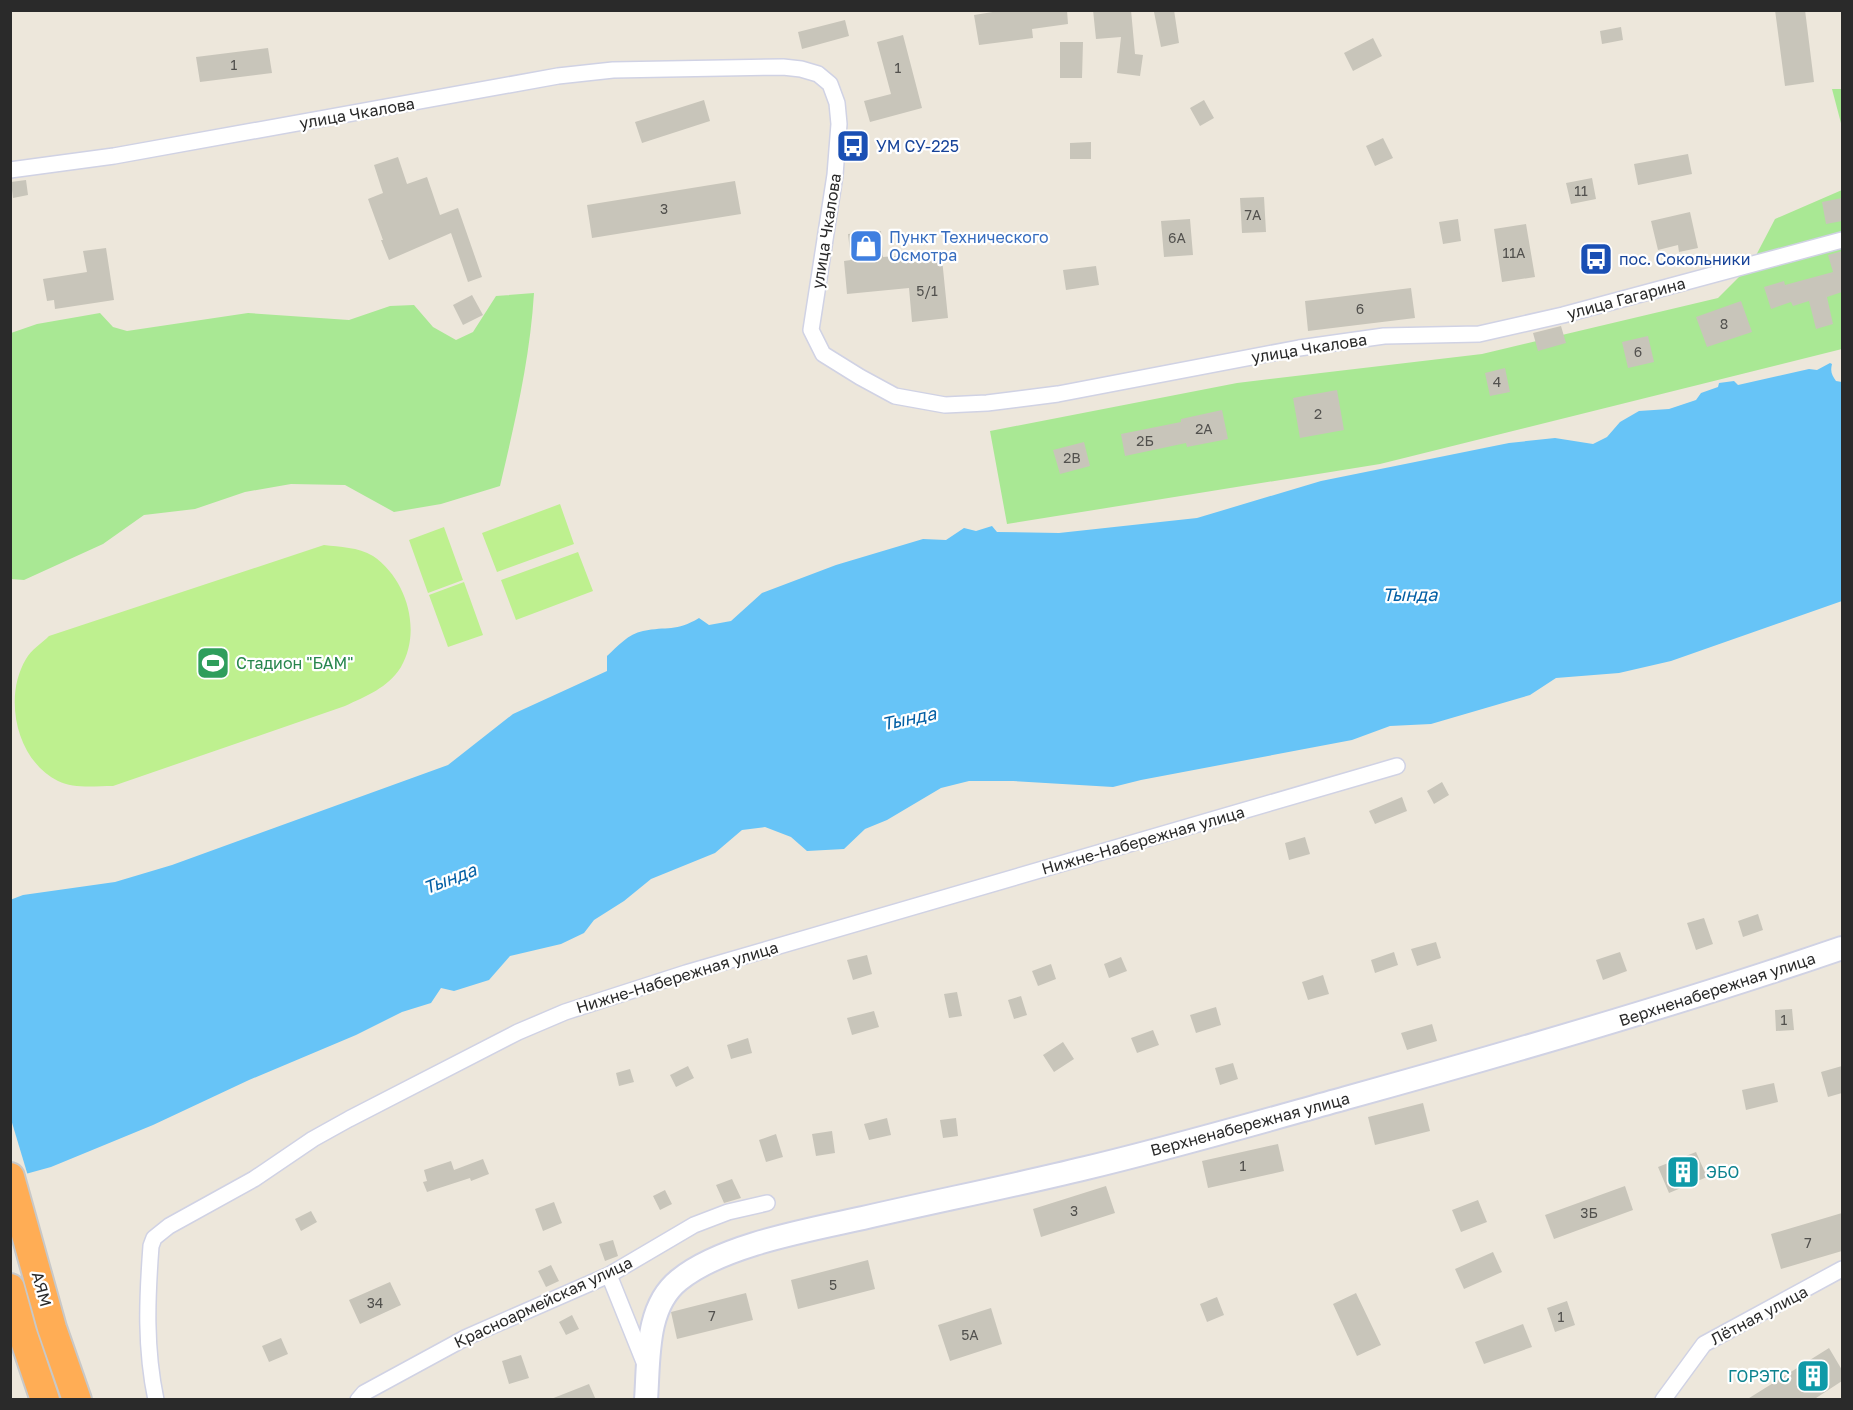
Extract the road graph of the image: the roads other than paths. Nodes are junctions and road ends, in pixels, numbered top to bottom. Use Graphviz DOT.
graph roads {
  1 [pos="10,170"];
  2 [pos="1842,240"];
  3 [pos="1479,334"];
  4 [pos="1397,766"];
  5 [pos="1842,948"];
  6 [pos="10,1177"];
  7 [pos="767,1203"];
  8 [pos="1842,1269"];
  9 [pos="609,1275"];
  10 [pos="10,1288"];
  11 [pos="648,1372"];
  12 [pos="45,1400"];
  13 [pos="77,1400"];
  14 [pos="156,1400"];
  15 [pos="358,1400"];
  16 [pos="646,1400"];
  17 [pos="1663,1400"];
  1 -- 3 [label="street, улица Чкалова"];
  2 -- 3 [label="street, улица Гагарина"];
  4 -- 14 [label="street, Нижне-Набережная улица"];
  5 -- 11 [label="street, Верхненабережная улица"];
  6 -- 13 [label="highway, АЯМ"];
  7 -- 9 [label="street, Красноармейская улица"];
  8 -- 17 [label="street, Лётная улица"];
  9 -- 11 [label="street"];
  9 -- 15 [label="street, Красноармейская улица"];
  10 -- 12 [label="highway, АЯМ"];
  11 -- 16 [label="street"];
}
